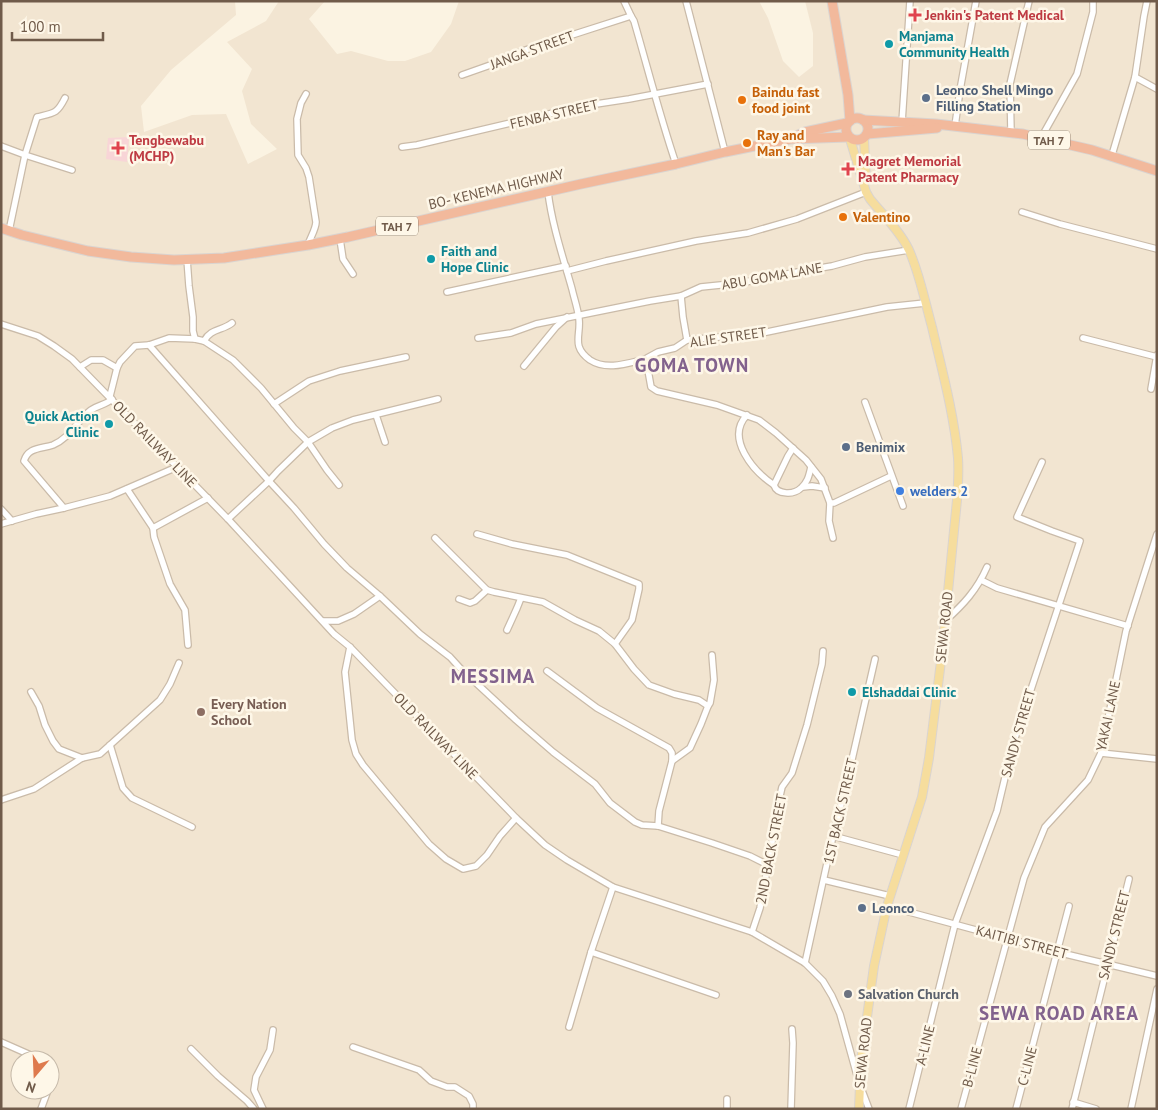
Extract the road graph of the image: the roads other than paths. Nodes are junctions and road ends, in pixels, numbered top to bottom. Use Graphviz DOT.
graph roads {
  1 [pos="624,1"];
  2 [pos="686,1"];
  3 [pos="832,1"];
  4 [pos="910,1"];
  5 [pos="976,1"];
  6 [pos="1029,1"];
  7 [pos="1093,1"];
  8 [pos="1147,1"];
  9 [pos="631,16"];
  10 [pos="462,75"];
  11 [pos="1134,77"];
  12 [pos="708,84"];
  13 [pos="1157,89"];
  14 [pos="306,94"];
  15 [pos="656,94"];
  16 [pos="65,98"];
  17 [pos="854,121"];
  18 [pos="902,122"];
  19 [pos="952,126"];
  20 [pos="1010,132"];
  21 [pos="866,136"];
  22 [pos="849,138"];
  23 [pos="1041,138"];
  24 [pos="790,139"];
  25 [pos="1,146"];
  26 [pos="402,147"];
  27 [pos="725,152"];
  28 [pos="25,155"];
  29 [pos="1112,155"];
  30 [pos="676,164"];
  31 [pos="72,170"];
  32 [pos="1157,170"];
  33 [pos="866,190"];
  34 [pos="548,192"];
  35 [pos="1022,212"];
  36 [pos="5,230"];
  37 [pos="340,239"];
  38 [pos="308,245"];
  39 [pos="1157,249"];
  40 [pos="909,250"];
  41 [pos="187,259"];
  42 [pos="566,268"];
  43 [pos="353,274"];
  44 [pos="447,292"];
  45 [pos="681,296"];
  46 [pos="925,303"];
  47 [pos="579,315"];
  48 [pos="568,317"];
  49 [pos="232,323"];
  50 [pos="1,324"];
  51 [pos="478,338"];
  52 [pos="1083,338"];
  53 [pos="195,339"];
  54 [pos="687,340"];
  55 [pos="204,341"];
  56 [pos="149,345"];
  57 [pos="1157,356"];
  58 [pos="406,357"];
  59 [pos="646,359"];
  60 [pos="524,366"];
  61 [pos="80,367"];
  62 [pos="117,368"];
  63 [pos="1151,390"];
  64 [pos="111,398"];
  65 [pos="438,399"];
  66 [pos="865,402"];
  67 [pos="274,404"];
  68 [pos="376,415"];
  69 [pos="747,415"];
  70 [pos="308,442"];
  71 [pos="385,442"];
  72 [pos="793,448"];
  73 [pos="1042,462"];
  74 [pos="176,467"];
  75 [pos="811,467"];
  76 [pos="891,476"];
  77 [pos="269,482"];
  78 [pos="774,485"];
  79 [pos="339,486"];
  80 [pos="803,486"];
  81 [pos="825,488"];
  82 [pos="127,489"];
  83 [pos="208,498"];
  84 [pos="830,503"];
  85 [pos="903,506"];
  86 [pos="64,508"];
  87 [pos="1,509"];
  88 [pos="228,519"];
  89 [pos="12,521"];
  90 [pos="1,524"];
  91 [pos="153,528"];
  92 [pos="477,534"];
  93 [pos="1157,534"];
  94 [pos="435,538"];
  95 [pos="833,538"];
  96 [pos="987,567"];
  97 [pos="981,580"];
  98 [pos="487,590"];
  99 [pos="380,596"];
  100 [pos="521,598"];
  101 [pos="458,599"];
  102 [pos="1058,606"];
  103 [pos="323,621"];
  104 [pos="945,621"];
  105 [pos="1128,626"];
  106 [pos="507,630"];
  107 [pos="615,644"];
  108 [pos="188,645"];
  109 [pos="350,647"];
  110 [pos="823,651"];
  111 [pos="712,655"];
  112 [pos="875,660"];
  113 [pos="180,663"];
  114 [pos="547,671"];
  115 [pos="31,692"];
  116 [pos="708,706"];
  117 [pos="110,745"];
  118 [pos="1102,753"];
  119 [pos="82,758"];
  120 [pos="1157,759"];
  121 [pos="672,761"];
  122 [pos="1,800"];
  123 [pos="516,818"];
  124 [pos="658,826"];
  125 [pos="192,827"];
  126 [pos="833,836"];
  127 [pos="903,855"];
  128 [pos="768,865"];
  129 [pos="1129,879"];
  130 [pos="824,880"];
  131 [pos="614,887"];
  132 [pos="890,896"];
  133 [pos="887,906"];
  134 [pos="1069,906"];
  135 [pos="955,924"];
  136 [pos="752,932"];
  137 [pos="1007,938"];
  138 [pos="591,952"];
  139 [pos="1057,952"];
  140 [pos="805,963"];
  141 [pos="1107,965"];
  142 [pos="1157,976"];
  143 [pos="1157,989"];
  144 [pos="716,994"];
  145 [pos="569,1027"];
  146 [pos="792,1029"];
  147 [pos="273,1030"];
  148 [pos="1,1042"];
  149 [pos="353,1046"];
  150 [pos="191,1049"];
  151 [pos="20,1050"];
  152 [pos="860,1083"];
  153 [pos="727,1099"];
  154 [pos="1073,1102"];
  155 [pos="254,1109"];
  156 [pos="263,1109"];
  157 [pos="473,1109"];
  158 [pos="727,1109"];
  159 [pos="790,1109"];
  160 [pos="859,1109"];
  161 [pos="869,1109"];
  162 [pos="909,1109"];
  163 [pos="961,1109"];
  164 [pos="1016,1109"];
  165 [pos="1072,1109"];
  166 [pos="1096,1109"];
  167 [pos="1131,1109"];
  1 -- 9 [label="street"];
  2 -- 12 [label="street"];
  3 -- 17 [label="highway"];
  4 -- 18 [label="street"];
  5 -- 19 [label="street"];
  6 -- 20 [label="street"];
  7 -- 23 [label="street"];
  8 -- 11 [label="street"];
  9 -- 10 [label="street, JANGA STREET"];
  9 -- 15 [label="street"];
  11 -- 13 [label="street"];
  11 -- 29 [label="street"];
  12 -- 15 [label="street, FENBA STREET"];
  12 -- 27 [label="street"];
  14 -- 38 [label="street"];
  15 -- 26 [label="street, FENBA STREET"];
  15 -- 30 [label="street"];
  16 -- 28 [label="street"];
  17 -- 18 [label="highway, TAH 7"];
  17 -- 21 [label="highway"];
  17 -- 22 [label="highway"];
  17 -- 24 [label="highway, TAH 7"];
  18 -- 19 [label="highway, TAH 7"];
  19 -- 20 [label="highway, TAH 7"];
  19 -- 21 [label="highway, TAH 7"];
  20 -- 23 [label="highway, TAH 7"];
  21 -- 22 [label="highway"];
  21 -- 33 [label="main road"];
  22 -- 24 [label="highway, TAH 7"];
  22 -- 33 [label="main road, SEWA ROAD"];
  23 -- 29 [label="highway, TAH 7"];
  24 -- 27 [label="highway, BO- KENEMA HIGHWAY / TAH 7"];
  25 -- 28 [label="street"];
  27 -- 30 [label="highway, BO- KENEMA HIGHWAY / TAH 7"];
  28 -- 31 [label="street"];
  28 -- 36 [label="street"];
  29 -- 32 [label="highway, TAH 7"];
  30 -- 34 [label="highway, BO- KENEMA HIGHWAY / TAH 7"];
  33 -- 40 [label="main road, SEWA ROAD"];
  33 -- 42 [label="street"];
  34 -- 37 [label="highway, BO- KENEMA HIGHWAY / TAH 7"];
  34 -- 42 [label="street, ALIE STREET"];
  35 -- 39 [label="street"];
  36 -- 41 [label="highway, BO- KENEMA HIGHWAY / TAH 7"];
  37 -- 38 [label="highway, BO- KENEMA HIGHWAY / TAH 7"];
  37 -- 43 [label="street"];
  38 -- 41 [label="highway, BO- KENEMA HIGHWAY / TAH 7"];
  40 -- 45 [label="street, ABU GOMA LANE"];
  40 -- 46 [label="main road, SEWA ROAD"];
  41 -- 53 [label="street"];
  42 -- 44 [label="street"];
  42 -- 47 [label="street, ALIE STREET"];
  45 -- 47 [label="street, ABU GOMA LANE"];
  45 -- 54 [label="street"];
  46 -- 54 [label="street, ALIE STREET"];
  46 -- 104 [label="main road, SEWA ROAD"];
  47 -- 48 [label="street, ABU GOMA LANE"];
  47 -- 59 [label="street, ALIE STREET"];
  48 -- 51 [label="street, ABU GOMA LANE"];
  48 -- 60 [label="street"];
  49 -- 55 [label="street"];
  50 -- 61 [label="street, OLD RAILWAY LINE"];
  52 -- 57 [label="street"];
  53 -- 55 [label="street"];
  53 -- 56 [label="street"];
  54 -- 59 [label="street, ALIE STREET"];
  55 -- 67 [label="street"];
  56 -- 62 [label="street"];
  56 -- 77 [label="street"];
  57 -- 63 [label="street"];
  58 -- 67 [label="street"];
  59 -- 69 [label="street"];
  61 -- 62 [label="street"];
  61 -- 64 [label="street, OLD RAILWAY LINE"];
  62 -- 64 [label="street"];
  64 -- 74 [label="street, OLD RAILWAY LINE"];
  64 -- 86 [label="street"];
  65 -- 68 [label="street"];
  66 -- 76 [label="street"];
  67 -- 70 [label="street"];
  68 -- 70 [label="street"];
  68 -- 71 [label="street"];
  69 -- 72 [label="street"];
  69 -- 78 [label="street"];
  70 -- 77 [label="street"];
  70 -- 79 [label="street"];
  72 -- 75 [label="street"];
  72 -- 78 [label="street"];
  73 -- 102 [label="street, SANDY STREET"];
  74 -- 82 [label="street"];
  74 -- 83 [label="street, OLD RAILWAY LINE"];
  75 -- 80 [label="street"];
  75 -- 81 [label="street"];
  76 -- 84 [label="street"];
  76 -- 85 [label="street"];
  77 -- 88 [label="street"];
  77 -- 99 [label="street"];
  78 -- 80 [label="street"];
  80 -- 81 [label="street"];
  81 -- 84 [label="street"];
  82 -- 86 [label="street"];
  82 -- 91 [label="street"];
  83 -- 88 [label="street, OLD RAILWAY LINE"];
  83 -- 91 [label="street"];
  84 -- 95 [label="street"];
  86 -- 89 [label="street"];
  87 -- 89 [label="street"];
  88 -- 103 [label="street, OLD RAILWAY LINE"];
  89 -- 90 [label="street"];
  91 -- 108 [label="street"];
  92 -- 107 [label="street"];
  93 -- 105 [label="street, YAKAI LANE"];
  94 -- 98 [label="street"];
  96 -- 97 [label="street"];
  97 -- 102 [label="street"];
  97 -- 104 [label="street"];
  98 -- 100 [label="street"];
  98 -- 101 [label="street"];
  99 -- 103 [label="street"];
  99 -- 124 [label="street"];
  100 -- 106 [label="street"];
  100 -- 107 [label="street"];
  102 -- 105 [label="street"];
  102 -- 135 [label="street, SANDY STREET"];
  103 -- 109 [label="street, OLD RAILWAY LINE"];
  104 -- 127 [label="main road, SEWA ROAD"];
  105 -- 118 [label="street, YAKAI LANE"];
  107 -- 116 [label="street"];
  109 -- 123 [label="street, OLD RAILWAY LINE"];
  109 -- 123 [label="street"];
  110 -- 128 [label="street, 2ND BACK STREET"];
  111 -- 116 [label="street"];
  112 -- 126 [label="street, 1ST BACK STREET"];
  113 -- 117 [label="street"];
  114 -- 121 [label="street"];
  115 -- 119 [label="street"];
  116 -- 121 [label="street"];
  117 -- 119 [label="street"];
  117 -- 125 [label="street"];
  118 -- 120 [label="street"];
  118 -- 137 [label="street, YAKAI LANE"];
  119 -- 122 [label="street"];
  121 -- 124 [label="street"];
  123 -- 131 [label="street, OLD RAILWAY LINE"];
  124 -- 128 [label="street"];
  126 -- 127 [label="street"];
  126 -- 130 [label="street, 1ST BACK STREET"];
  127 -- 132 [label="main road, SEWA ROAD"];
  128 -- 136 [label="street, 2ND BACK STREET"];
  129 -- 141 [label="street, SANDY STREET"];
  130 -- 132 [label="street"];
  130 -- 140 [label="street, 1ST BACK STREET"];
  131 -- 136 [label="street, OLD RAILWAY LINE"];
  131 -- 138 [label="street"];
  132 -- 133 [label="main road, SEWA ROAD"];
  133 -- 135 [label="street, KAITIBI STREET"];
  133 -- 152 [label="main road, SEWA ROAD"];
  134 -- 139 [label="street, C-LINE"];
  135 -- 137 [label="street, KAITIBI STREET"];
  135 -- 162 [label="street, A-LINE"];
  136 -- 140 [label="street, OLD RAILWAY LINE"];
  137 -- 139 [label="street, KAITIBI STREET"];
  137 -- 163 [label="street, B-LINE"];
  138 -- 144 [label="street"];
  138 -- 145 [label="street"];
  139 -- 141 [label="street, KAITIBI STREET"];
  139 -- 164 [label="street, C-LINE"];
  140 -- 152 [label="street, OLD RAILWAY LINE"];
  141 -- 142 [label="street, KAITIBI STREET"];
  141 -- 154 [label="street, SANDY STREET"];
  143 -- 167 [label="street"];
  146 -- 159 [label="street"];
  147 -- 156 [label="street"];
  148 -- 151 [label="street"];
  149 -- 157 [label="street"];
  150 -- 155 [label="street"];
  152 -- 160 [label="main road, SEWA ROAD"];
  152 -- 161 [label="street, OLD RAILWAY LINE"];
  153 -- 158 [label="street"];
  154 -- 165 [label="street, SANDY STREET"];
  154 -- 166 [label="street"];
}
